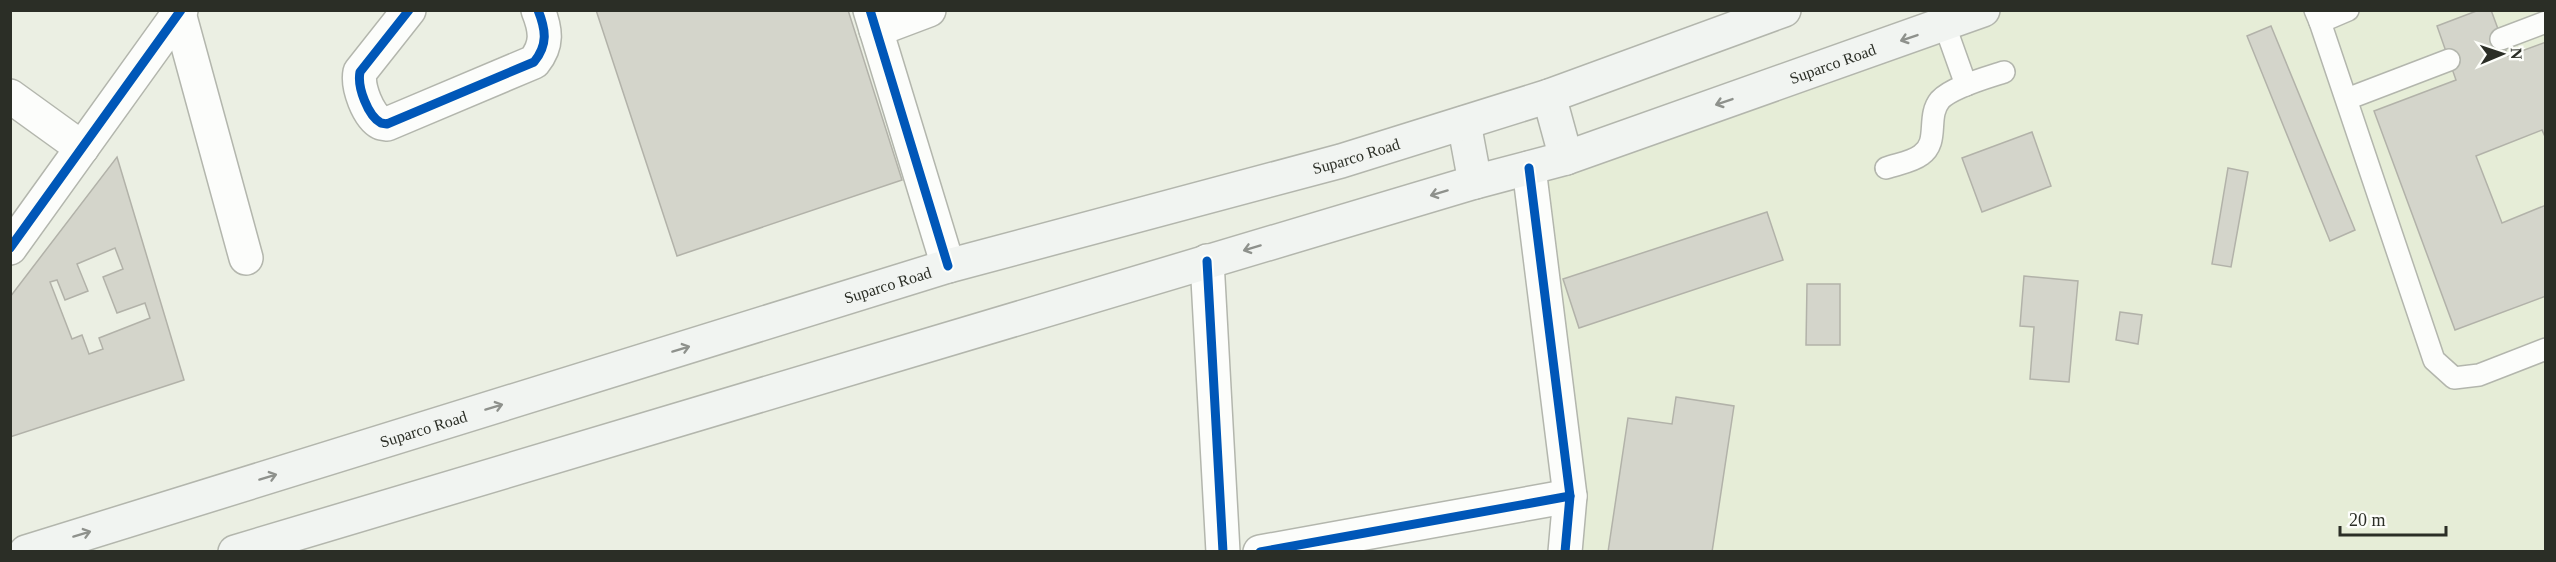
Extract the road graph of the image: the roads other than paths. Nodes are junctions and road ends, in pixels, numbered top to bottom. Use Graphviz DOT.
graph roads {
  1 [pos="409,10"];
  2 [pos="537,10"];
  3 [pos="929,10"];
  4 [pos="1784,10"];
  5 [pos="1983,10"];
  6 [pos="2349,10"];
  7 [pos="180,12"];
  8 [pos="2318,16"];
  9 [pos="873,20"];
  10 [pos="2546,22"];
  11 [pos="1945,26"];
  12 [pos="2502,39"];
  13 [pos="2449,60"];
  14 [pos="2004,72"];
  15 [pos="1966,85"];
  16 [pos="10,96"];
  17 [pos="1549,96"];
  18 [pos="2347,99"];
  19 [pos="1464,123"];
  20 [pos="82,148"];
  21 [pos="1566,158"];
  22 [pos="1529,168"];
  23 [pos="1886,168"];
  24 [pos="1475,182"];
  25 [pos="10,248"];
  26 [pos="246,258"];
  27 [pos="1208,261"];
  28 [pos="948,266"];
  29 [pos="2546,349"];
  30 [pos="1570,496"];
  31 [pos="26,552"];
  32 [pos="235,552"];
  33 [pos="1223,552"];
  34 [pos="1260,552"];
  35 [pos="1564,552"];
  1 -- 2 [label="street"];
  3 -- 9 [label="street"];
  4 -- 17 [label="main road, Suparco Road"];
  5 -- 11 [label="main road, Suparco Road"];
  6 -- 8 [label="lane"];
  7 -- 20 [label="street"];
  7 -- 26 [label="street"];
  8 -- 18 [label="lane"];
  9 -- 28 [label="street"];
  10 -- 12 [label="lane"];
  11 -- 15 [label="lane"];
  11 -- 21 [label="main road, Suparco Road, one-way"];
  13 -- 18 [label="lane"];
  14 -- 15 [label="lane"];
  15 -- 23 [label="lane"];
  16 -- 20 [label="street"];
  17 -- 19 [label="main road, Suparco Road"];
  17 -- 21 [label="main road"];
  18 -- 29 [label="lane"];
  19 -- 24 [label="main road"];
  19 -- 28 [label="main road, Suparco Road"];
  20 -- 25 [label="street"];
  21 -- 22 [label="main road, Suparco Road"];
  22 -- 24 [label="main road, Suparco Road"];
  22 -- 30 [label="street"];
  24 -- 27 [label="main road, Suparco Road, one-way"];
  27 -- 32 [label="main road, Suparco Road"];
  27 -- 33 [label="street"];
  31 -- 28 [label="main road, Suparco Road, one-way"];
  30 -- 34 [label="street"];
  30 -- 35 [label="street"];
}
